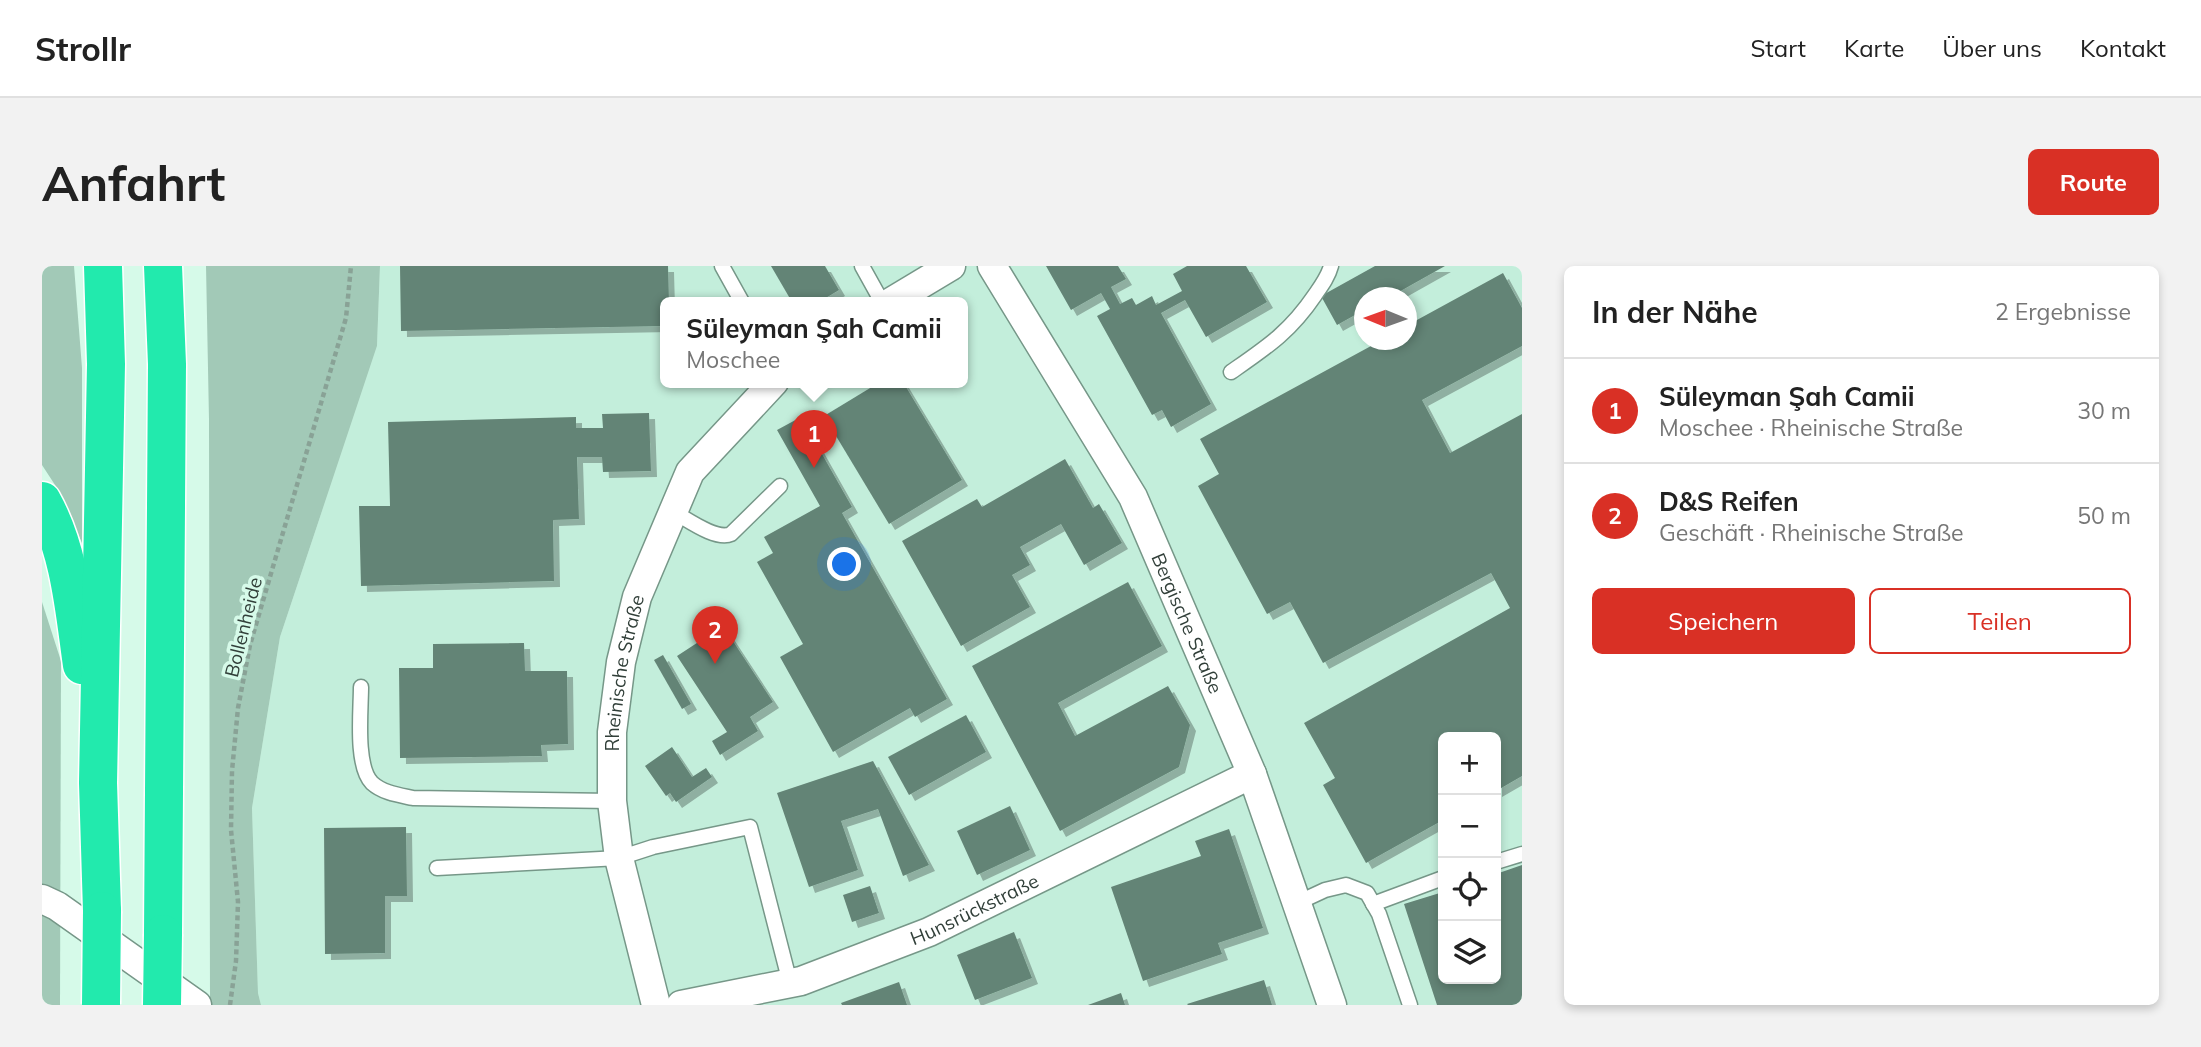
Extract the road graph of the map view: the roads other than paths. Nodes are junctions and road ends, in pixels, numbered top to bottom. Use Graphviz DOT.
graph roads {
  1 [pos="103,266"];
  2 [pos="163,266"];
  3 [pos="722,266"];
  4 [pos="862,266"];
  5 [pos="951,266"];
  6 [pos="992,266"];
  7 [pos="1331,266"];
  8 [pos="740,297"];
  9 [pos="878,297"];
  10 [pos="899,297"];
  11 [pos="1231,373"];
  12 [pos="768,388"];
  13 [pos="780,486"];
  14 [pos="42,502"];
  15 [pos="672,511"];
  16 [pos="361,687"];
  17 [pos="1252,774"];
  18 [pos="98,783"];
  19 [pos="612,802"];
  20 [pos="1522,853"];
  21 [pos="619,858"];
  22 [pos="1501,860"];
  23 [pos="437,868"];
  24 [pos="1438,880"];
  25 [pos="42,898"];
  26 [pos="1297,903"];
  27 [pos="1373,904"];
  28 [pos="790,983"];
  29 [pos="101,1004"];
  30 [pos="162,1005"];
  31 [pos="197,1005"];
  32 [pos="656,1005"];
  33 [pos="681,1005"];
  34 [pos="1332,1005"];
  35 [pos="1410,1005"];
  1 -- 18 [label="highway"];
  2 -- 30 [label="highway, bridge"];
  3 -- 8 [label="lane"];
  4 -- 9 [label="lane"];
  5 -- 10 [label="street"];
  6 -- 17 [label="street, Bergische Straße"];
  7 -- 11 [label="lane"];
  12 -- 15 [label="street, Rheinische Straße"];
  13 -- 15 [label="lane"];
  14 -- 18 [label="highway"];
  15 -- 19 [label="street, Rheinische Straße"];
  16 -- 19 [label="lane"];
  17 -- 26 [label="street, Bergische Straße"];
  17 -- 28 [label="street, Hunsrückstraße"];
  18 -- 29 [label="highway, bridge"];
  19 -- 21 [label="street, Rheinische Straße"];
  20 -- 22 [label="lane"];
  21 -- 23 [label="lane"];
  21 -- 28 [label="lane"];
  21 -- 32 [label="street, Rheinische Straße"];
  24 -- 27 [label="lane"];
  25 -- 31 [label="street"];
  26 -- 27 [label="lane"];
  26 -- 34 [label="street, Bergische Straße"];
  27 -- 35 [label="lane"];
  28 -- 33 [label="street, Hunsrückstraße"];
}
